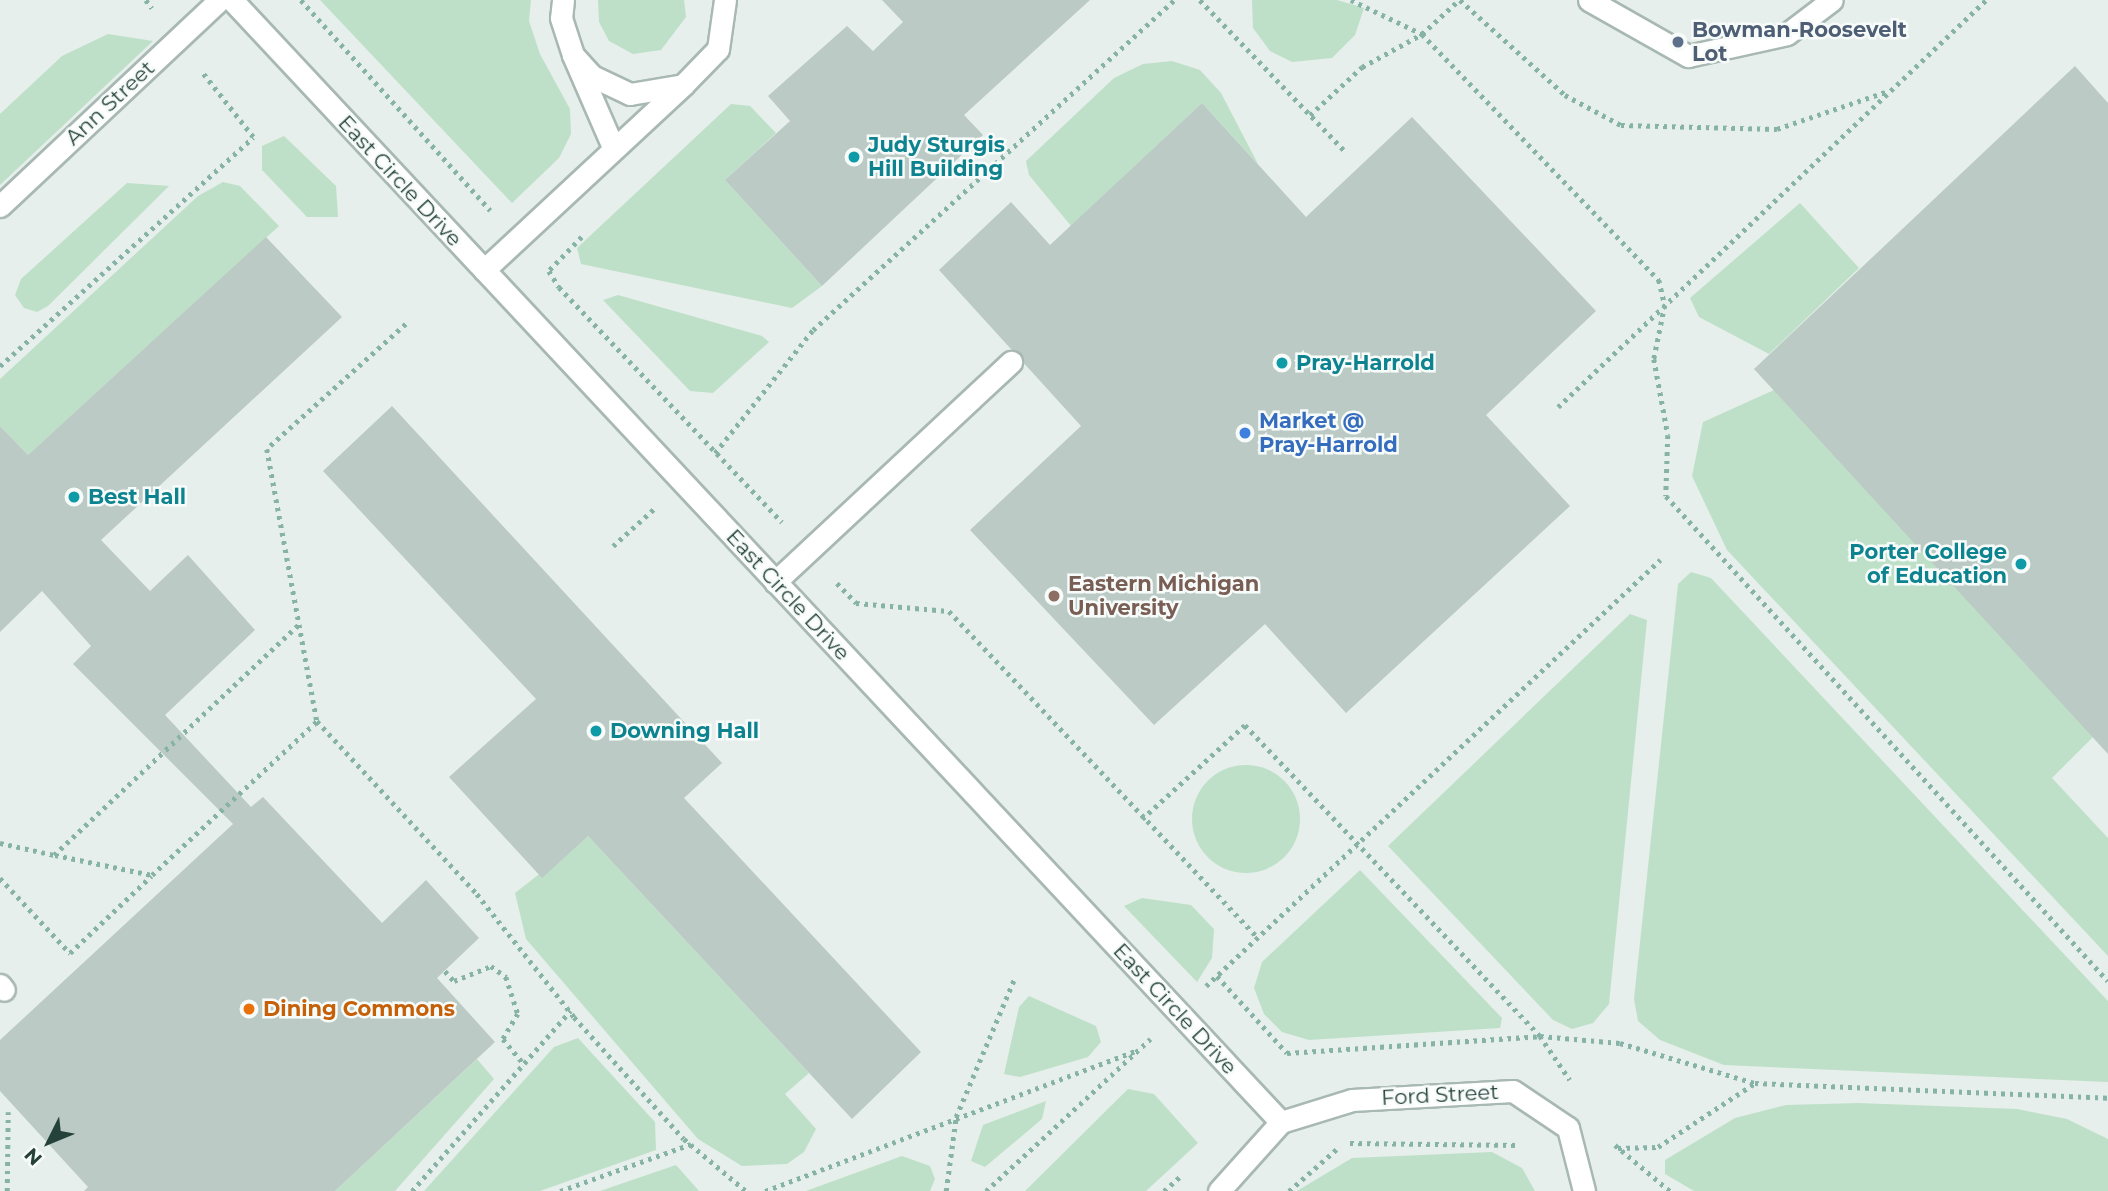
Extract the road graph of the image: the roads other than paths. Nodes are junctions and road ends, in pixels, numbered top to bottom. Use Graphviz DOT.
graph roads {
  1 [pos="219,0"];
  2 [pos="232,0"];
  3 [pos="562,0"];
  4 [pos="725,0"];
  5 [pos="1589,0"];
  6 [pos="1832,0"];
  7 [pos="573,55"];
  8 [pos="683,85"];
  9 [pos="613,147"];
  10 [pos="0,206"];
  11 [pos="484,270"];
  12 [pos="1011,362"];
  13 [pos="775,582"];
  14 [pos="1281,1122"];
  15 [pos="1219,1191"];
  16 [pos="1584,1191"];
  1 -- 10 [label="lane, Ann Street"];
  2 -- 11 [label="lane, East Circle Drive"];
  3 -- 7 [label="lane"];
  4 -- 8 [label="lane"];
  5 -- 6 [label="lane"];
  7 -- 8 [label="lane"];
  7 -- 9 [label="lane"];
  8 -- 9 [label="lane"];
  9 -- 11 [label="lane"];
  11 -- 13 [label="lane, East Circle Drive"];
  12 -- 13 [label="lane"];
  13 -- 14 [label="lane, East Circle Drive"];
  14 -- 15 [label="lane"];
  14 -- 16 [label="lane, Ford Street"];
}
